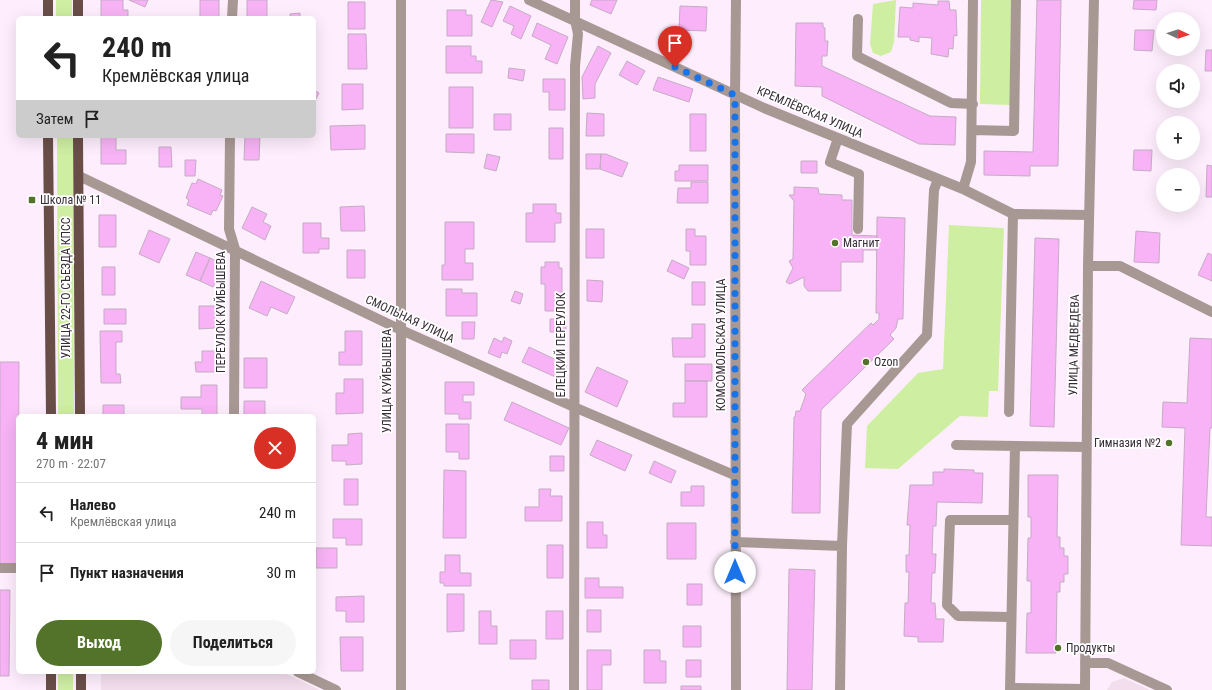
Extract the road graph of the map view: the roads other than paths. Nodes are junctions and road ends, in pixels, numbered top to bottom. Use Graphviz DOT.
graph roads {
  1 [pos="48,0"];
  2 [pos="78,0"];
  3 [pos="233,0"];
  4 [pos="401,0"];
  5 [pos="530,0"];
  6 [pos="575,0"];
  7 [pos="736,0"];
  8 [pos="973,0"];
  9 [pos="1016,0"];
  10 [pos="1094,0"];
  11 [pos="48,16"];
  12 [pos="78,16"];
  13 [pos="232,16"];
  14 [pos="858,19"];
  15 [pos="575,20"];
  16 [pos="735,95"];
  17 [pos="973,104"];
  18 [pos="972,130"];
  19 [pos="48,138"];
  20 [pos="78,138"];
  21 [pos="230,138"];
  22 [pos="838,138"];
  23 [pos="79,176"];
  24 [pos="938,179"];
  25 [pos="963,189"];
  26 [pos="1013,214"];
  27 [pos="1089,215"];
  28 [pos="858,229"];
  29 [pos="235,249"];
  30 [pos="1088,266"];
  31 [pos="1212,312"];
  32 [pos="399,329"];
  33 [pos="574,408"];
  34 [pos="1009,412"];
  35 [pos="51,414"];
  36 [pos="80,414"];
  37 [pos="234,414"];
  38 [pos="956,445"];
  39 [pos="1015,446"];
  40 [pos="1086,447"];
  41 [pos="734,475"];
  42 [pos="1013,520"];
  43 [pos="735,542"];
  44 [pos="842,546"];
  45 [pos="0,568"];
  46 [pos="16,568"];
  47 [pos="1010,618"];
  48 [pos="1085,663"];
  49 [pos="51,674"];
  50 [pos="81,674"];
  51 [pos="302,674"];
  52 [pos="1010,689"];
  53 [pos="1085,689"];
  54 [pos="51,690"];
  55 [pos="81,690"];
  56 [pos="336,690"];
  57 [pos="401,690"];
  58 [pos="574,690"];
  59 [pos="736,690"];
  60 [pos="840,690"];
  61 [pos="1167,690"];
  1 -- 11 [label="main road"];
  2 -- 12 [label="main road"];
  3 -- 13 [label="street"];
  4 -- 32 [label="street, УЛИЦА КУЙБЫШЕВА"];
  5 -- 15 [label="street, КРЕМЛЁВСКАЯ УЛИЦА"];
  6 -- 15 [label="street, ЕЛЕЦКИЙ ПЕРЕУЛОК"];
  7 -- 16 [label="street, КОМСОМОЛЬСКАЯ УЛИЦА"];
  8 -- 17 [label="street"];
  9 -- 18 [label="street"];
  10 -- 27 [label="street, УЛИЦА МЕДВЕДЕВА"];
  14 -- 17 [label="street"];
  15 -- 16 [label="street, КРЕМЛЁВСКАЯ УЛИЦА"];
  15 -- 33 [label="street, ЕЛЕЦКИЙ ПЕРЕУЛОК"];
  16 -- 22 [label="street, КРЕМЛЁВСКАЯ УЛИЦА"];
  16 -- 41 [label="street, КОМСОМОЛЬСКАЯ УЛИЦА"];
  17 -- 18 [label="street"];
  18 -- 25 [label="street"];
  19 -- 35 [label="main road, УЛИЦА 22-ГО СЪЕЗДА КПСС"];
  20 -- 23 [label="main road, УЛИЦА 22-ГО СЪЕЗДА КПСС"];
  21 -- 29 [label="street, ПЕРЕУЛОК КУЙБЫШЕВА"];
  22 -- 24 [label="street, КРЕМЛЁВСКАЯ УЛИЦА"];
  22 -- 28 [label="street"];
  23 -- 29 [label="street, СМОЛЬНАЯ УЛИЦА"];
  23 -- 36 [label="main road, УЛИЦА 22-ГО СЪЕЗДА КПСС"];
  24 -- 25 [label="street, КРЕМЛЁВСКАЯ УЛИЦА"];
  24 -- 44 [label="street"];
  25 -- 26 [label="street, КРЕМЛЁВСКАЯ УЛИЦА"];
  26 -- 27 [label="street, КРЕМЛЁВСКАЯ УЛИЦА"];
  26 -- 34 [label="street"];
  27 -- 30 [label="street, УЛИЦА МЕДВЕДЕВА"];
  29 -- 32 [label="street, СМОЛЬНАЯ УЛИЦА"];
  29 -- 37 [label="street, ПЕРЕУЛОК КУЙБЫШЕВА"];
  30 -- 31 [label="street"];
  30 -- 40 [label="street, УЛИЦА МЕДВЕДЕВА"];
  32 -- 33 [label="street, СМОЛЬНАЯ УЛИЦА"];
  32 -- 57 [label="street, УЛИЦА КУЙБЫШЕВА"];
  33 -- 41 [label="street, СМОЛЬНАЯ УЛИЦА"];
  33 -- 58 [label="street, ЕЛЕЦКИЙ ПЕРЕУЛОК"];
  38 -- 39 [label="street"];
  39 -- 40 [label="street"];
  39 -- 42 [label="street"];
  40 -- 48 [label="street, УЛИЦА МЕДВЕДЕВА"];
  41 -- 43 [label="street, КОМСОМОЛЬСКАЯ УЛИЦА"];
  42 -- 47 [label="street"];
  42 -- 47 [label="street"];
  43 -- 44 [label="street"];
  43 -- 59 [label="street, КОМСОМОЛЬСКАЯ УЛИЦА"];
  44 -- 60 [label="street"];
  45 -- 46 [label="street"];
  47 -- 52 [label="street"];
  48 -- 53 [label="street, УЛИЦА МЕДВЕДЕВА"];
  48 -- 61 [label="street"];
  49 -- 54 [label="main road"];
  50 -- 55 [label="main road"];
  51 -- 56 [label="street"];
  52 -- 53 [label="street"];
}
